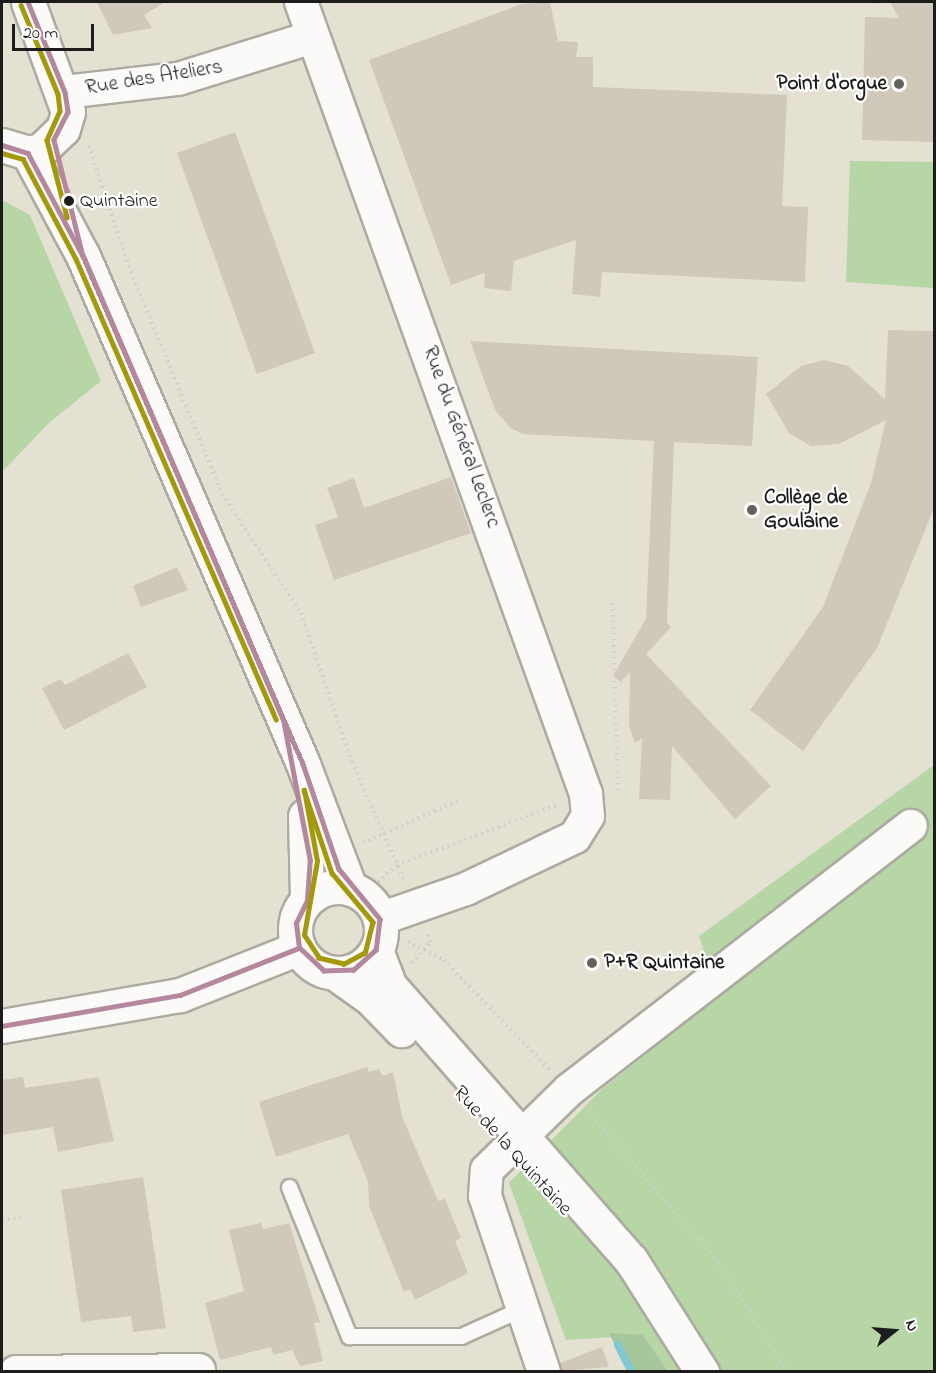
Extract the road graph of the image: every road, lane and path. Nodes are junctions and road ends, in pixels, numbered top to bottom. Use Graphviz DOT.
graph roads {
  1 [pos="28,2"];
  2 [pos="301,2"];
  3 [pos="310,38"];
  4 [pos="65,92"];
  5 [pos="89,141"];
  6 [pos="28,146"];
  7 [pos="613,603"];
  8 [pos="283,720"];
  9 [pos="586,794"];
  10 [pos="618,798"];
  11 [pos="459,800"];
  12 [pos="911,826"];
  13 [pos="383,834"];
  14 [pos="333,855"];
  15 [pos="397,865"];
  16 [pos="307,900"];
  17 [pos="416,906"];
  18 [pos="367,913"];
  19 [pos="299,948"];
  20 [pos="424,948"];
  21 [pos="335,973"];
  22 [pos="2,1026"];
  23 [pos="568,1090"];
  24 [pos="516,1143"];
  25 [pos="289,1187"];
  26 [pos="22,1217"];
  27 [pos="2,1220"];
  28 [pos="523,1308"];
  29 [pos="199,1370"];
  30 [pos="16,1371"];
  31 [pos="544,1371"];
  32 [pos="702,1371"];
  33 [pos="787,1371"];
  1 -- 4 [label="street"];
  2 -- 3 [label="street, Rue du Général Leclerc"];
  3 -- 4 [label="street, Rue des Ateliers"];
  3 -- 9 [label="street, Rue du Général Leclerc"];
  4 -- 6 [label="street"];
  5 -- 13 [label="path"];
  6 -- 8 [label="street, Rue de la Quintaine"];
  7 -- 10 [label="path"];
  8 -- 14 [label="street, Rue de la Quintaine"];
  8 -- 16 [label="street, Rue de la Quintaine"];
  9 -- 15 [label="path"];
  9 -- 17 [label="street, Rue du Général Leclerc"];
  11 -- 13 [label="path"];
  12 -- 23 [label="street"];
  13 -- 14 [label="path"];
  13 -- 15 [label="path"];
  14 -- 18 [label="street, Rue de la Quintaine"];
  15 -- 17 [label="path"];
  15 -- 18 [label="path"];
  16 -- 18 [label="street"];
  16 -- 19 [label="street"];
  17 -- 18 [label="street"];
  18 -- 21 [label="street"];
  18 -- 24 [label="street, Rue de la Quintaine"];
  19 -- 21 [label="street"];
  19 -- 22 [label="street"];
  20 -- 23 [label="path"];
  21 -- 24 [label="street, Rue de la Quintaine"];
  23 -- 24 [label="street"];
  23 -- 33 [label="path"];
  24 -- 28 [label="street"];
  24 -- 32 [label="street, Rue de la Quintaine"];
  25 -- 28 [label="lane"];
  26 -- 27 [label="path"];
  28 -- 31 [label="street"];
  29 -- 30 [label="street"];
}
